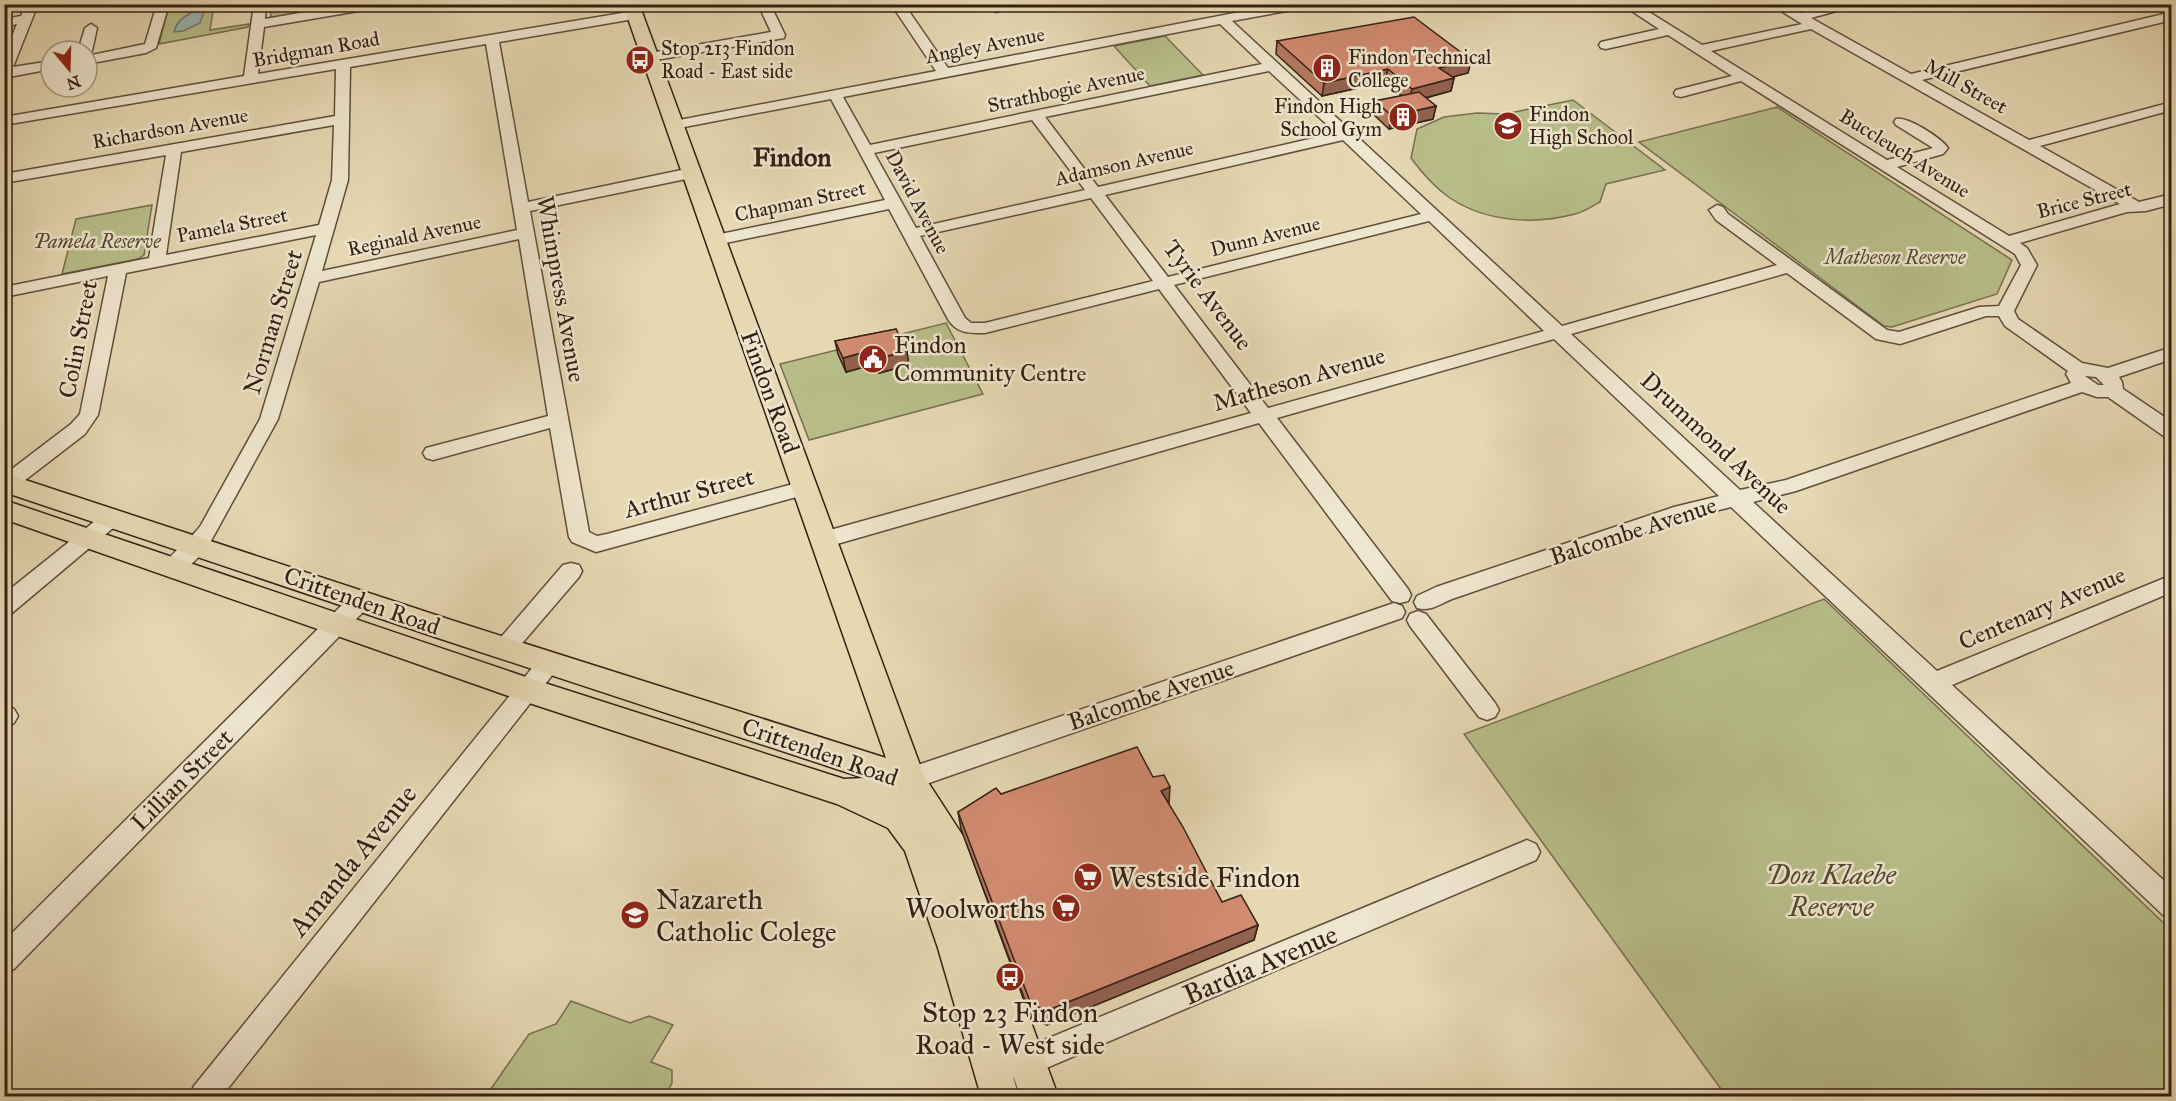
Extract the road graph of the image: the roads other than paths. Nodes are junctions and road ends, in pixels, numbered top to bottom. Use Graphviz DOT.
graph roads {
  1 [pos="32,4"];
  2 [pos="163,4"];
  3 [pos="260,4"];
  4 [pos="376,4"];
  5 [pos="897,4"];
  6 [pos="1017,4"];
  7 [pos="1303,4"];
  8 [pos="1627,4"];
  9 [pos="1776,4"];
  10 [pos="1856,4"];
  11 [pos="766,5"];
  12 [pos="996,8"];
  13 [pos="633,10"];
  14 [pos="2172,16"];
  15 [pos="1799,17"];
  16 [pos="26,19"];
  17 [pos="1223,20"];
  18 [pos="4,22"];
  19 [pos="257,24"];
  20 [pos="1813,25"];
  21 [pos="91,28"];
  22 [pos="1669,31"];
  23 [pos="88,39"];
  24 [pos="492,39"];
  25 [pos="1606,45"];
  26 [pos="1699,50"];
  27 [pos="650,57"];
  28 [pos="99,58"];
  29 [pos="343,64"];
  30 [pos="1273,66"];
  31 [pos="39,67"];
  32 [pos="5,73"];
  33 [pos="944,73"];
  34 [pos="1742,77"];
  35 [pos="251,79"];
  36 [pos="1909,79"];
  37 [pos="1681,93"];
  38 [pos="835,94"];
  39 [pos="2172,106"];
  40 [pos="1036,115"];
  41 [pos="342,118"];
  42 [pos="4,121"];
  43 [pos="1901,122"];
  44 [pos="674,125"];
  45 [pos="1348,135"];
  46 [pos="2028,145"];
  47 [pos="174,148"];
  48 [pos="866,150"];
  49 [pos="1883,166"];
  50 [pos="691,173"];
  51 [pos="4,179"];
  52 [pos="1095,192"];
  53 [pos="2164,201"];
  54 [pos="894,203"];
  55 [pos="2134,205"];
  56 [pos="521,208"];
  57 [pos="1718,210"];
  58 [pos="2172,212"];
  59 [pos="1434,215"];
  60 [pos="326,228"];
  61 [pos="525,233"];
  62 [pos="910,234"];
  63 [pos="716,240"];
  64 [pos="2007,242"];
  65 [pos="157,262"];
  66 [pos="1790,267"];
  67 [pos="118,270"];
  68 [pos="312,278"];
  69 [pos="1164,282"];
  70 [pos="4,292"];
  71 [pos="2005,311"];
  72 [pos="967,328"];
  73 [pos="1558,332"];
  74 [pos="2172,353"];
  75 [pos="2080,377"];
  76 [pos="2109,383"];
  77 [pos="1265,415"];
  78 [pos="558,420"];
  79 [pos="2172,432"];
  80 [pos="433,453"];
  81 [pos="6,484"];
  82 [pos="804,488"];
  83 [pos="1737,499"];
  84 [pos="4,509"];
  85 [pos="112,518"];
  86 [pos="87,538"];
  87 [pos="823,540"];
  88 [pos="588,542"];
  89 [pos="199,545"];
  90 [pos="174,567"];
  91 [pos="571,571"];
  92 [pos="2172,583"];
  93 [pos="360,601"];
  94 [pos="1397,603"];
  95 [pos="4,607"];
  96 [pos="1422,611"];
  97 [pos="335,624"];
  98 [pos="504,649"];
  99 [pos="549,663"];
  100 [pos="1933,683"];
  101 [pos="528,690"];
  102 [pos="1487,710"];
  103 [pos="887,719"];
  104 [pos="842,757"];
  105 [pos="909,779"];
  106 [pos="844,793"];
  107 [pos="920,844"];
  108 [pos="1527,852"];
  109 [pos="2170,902"];
  110 [pos="955,948"];
  111 [pos="990,959"];
  112 [pos="4,960"];
  113 [pos="1027,1062"];
  114 [pos="997,1086"];
  115 [pos="204,1096"];
  116 [pos="1039,1096"];
  1 -- 16 [label="street"];
  2 -- 28 [label="street"];
  3 -- 19 [label="street"];
  4 -- 19 [label="street"];
  5 -- 33 [label="street"];
  6 -- 12 [label="street"];
  7 -- 17 [label="street, Angley Avenue"];
  8 -- 22 [label="street, Buccleuch Avenue"];
  9 -- 15 [label="street, Mill Street"];
  10 -- 15 [label="street"];
  11 -- 27 [label="street"];
  13 -- 24 [label="street, Bridgman Road"];
  13 -- 27 [label="main road, Findon Road"];
  14 -- 36 [label="street"];
  15 -- 20 [label="street, Mill Street"];
  16 -- 18 [label="street"];
  16 -- 32 [label="street"];
  17 -- 30 [label="street, Drummond Avenue"];
  17 -- 33 [label="street, Angley Avenue"];
  19 -- 35 [label="street"];
  20 -- 26 [label="street"];
  20 -- 36 [label="street, Mill Street"];
  21 -- 23 [label="street"];
  22 -- 25 [label="street"];
  22 -- 26 [label="street, Buccleuch Avenue"];
  24 -- 29 [label="street, Bridgman Road"];
  24 -- 56 [label="street, Whimpress Avenue"];
  26 -- 34 [label="street, Buccleuch Avenue"];
  27 -- 44 [label="main road, Findon Road"];
  29 -- 35 [label="street, Bridgman Road"];
  29 -- 41 [label="street, Norman Street"];
  30 -- 40 [label="street, Strathbogie Avenue"];
  30 -- 45 [label="street, Drummond Avenue"];
  31 -- 32 [label="street"];
  33 -- 38 [label="street, Angley Avenue"];
  34 -- 37 [label="street"];
  34 -- 49 [label="street, Buccleuch Avenue"];
  35 -- 42 [label="street, Bridgman Road"];
  36 -- 46 [label="street, Mill Street"];
  38 -- 44 [label="street, Angley Avenue"];
  38 -- 48 [label="street, David Avenue"];
  39 -- 46 [label="street"];
  40 -- 48 [label="street, Strathbogie Avenue"];
  40 -- 52 [label="street, Tyrie Avenue"];
  41 -- 47 [label="street, Richardson Avenue"];
  41 -- 60 [label="street, Norman Street"];
  43 -- 49 [label="street"];
  44 -- 50 [label="main road, Findon Road"];
  45 -- 52 [label="street, Adamson Avenue"];
  45 -- 59 [label="street, Drummond Avenue"];
  46 -- 55 [label="street, Mill Street"];
  47 -- 51 [label="street, Richardson Avenue"];
  47 -- 65 [label="street"];
  48 -- 54 [label="street, David Avenue"];
  49 -- 64 [label="street, Buccleuch Avenue"];
  50 -- 56 [label="street"];
  50 -- 63 [label="main road, Findon Road"];
  52 -- 62 [label="street, Adamson Avenue"];
  52 -- 69 [label="street, Tyrie Avenue"];
  53 -- 55 [label="street, Brice Street"];
  53 -- 58 [label="street"];
  54 -- 62 [label="street, David Avenue"];
  54 -- 63 [label="street, Chapman Street"];
  55 -- 64 [label="street, Brice Street"];
  56 -- 61 [label="street, Whimpress Avenue"];
  57 -- 66 [label="street"];
  59 -- 69 [label="street, Dunn Avenue"];
  59 -- 73 [label="street, Drummond Avenue"];
  60 -- 65 [label="street, Pamela Street"];
  60 -- 68 [label="street, Norman Street"];
  61 -- 68 [label="street, Reginald Avenue"];
  61 -- 78 [label="street, Whimpress Avenue"];
  62 -- 72 [label="street, David Avenue"];
  63 -- 82 [label="main road, Findon Road"];
  64 -- 71 [label="street, Buccleuch Avenue"];
  65 -- 67 [label="street, Pamela Street"];
  66 -- 71 [label="street"];
  66 -- 73 [label="street, Matheson Avenue"];
  67 -- 70 [label="street, Pamela Street"];
  67 -- 81 [label="street, Colin Street"];
  68 -- 89 [label="street, Norman Street"];
  69 -- 72 [label="street, Dunn Avenue"];
  69 -- 77 [label="street, Tyrie Avenue"];
  71 -- 75 [label="street"];
  73 -- 77 [label="street, Matheson Avenue"];
  73 -- 83 [label="street, Drummond Avenue"];
  74 -- 76 [label="street"];
  75 -- 76 [label="street"];
  75 -- 83 [label="street, Balcombe Avenue"];
  76 -- 79 [label="street"];
  77 -- 87 [label="street, Matheson Avenue"];
  77 -- 94 [label="street, Tyrie Avenue"];
  78 -- 80 [label="street"];
  78 -- 88 [label="street, Whimpress Avenue"];
  81 -- 85 [label="main road, Crittenden Road"];
  82 -- 87 [label="main road, Findon Road"];
  82 -- 88 [label="street, Arthur Street"];
  83 -- 96 [label="street, Balcombe Avenue"];
  83 -- 100 [label="street, Drummond Avenue"];
  84 -- 86 [label="main road, Crittenden Road"];
  85 -- 86 [label="street"];
  85 -- 89 [label="main road, Crittenden Road"];
  86 -- 90 [label="main road, Crittenden Road"];
  86 -- 95 [label="street"];
  87 -- 103 [label="main road, Findon Road"];
  89 -- 90 [label="street, Norman Street"];
  89 -- 93 [label="main road, Crittenden Road"];
  90 -- 97 [label="main road, Crittenden Road"];
  91 -- 98 [label="street"];
  92 -- 100 [label="street, Centenary Avenue"];
  93 -- 97 [label="street, Lillian Street"];
  93 -- 98 [label="main road, Crittenden Road"];
  94 -- 96 [label="street"];
  94 -- 105 [label="street, Balcombe Avenue"];
  96 -- 102 [label="street"];
  97 -- 101 [label="main road, Crittenden Road"];
  97 -- 112 [label="street, Lillian Street"];
  98 -- 99 [label="main road, Crittenden Road"];
  99 -- 101 [label="street, Amanda Avenue"];
  99 -- 104 [label="main road, Crittenden Road"];
  100 -- 109 [label="street, Drummond Avenue"];
  101 -- 106 [label="main road, Crittenden Road"];
  101 -- 115 [label="street, Amanda Avenue"];
  103 -- 104 [label="main road"];
  103 -- 105 [label="main road, Findon Road"];
  104 -- 105 [label="main road, Crittenden Road"];
  105 -- 106 [label="main road, Crittenden Road"];
  105 -- 107 [label="main road, Findon Road"];
  105 -- 111 [label="main road, Findon Road"];
  106 -- 107 [label="main road"];
  107 -- 110 [label="main road, Findon Road"];
  108 -- 113 [label="street, Bardia Avenue"];
  110 -- 111 [label="main road"];
  110 -- 114 [label="main road, Findon Road"];
  111 -- 113 [label="main road, Findon Road"];
  113 -- 114 [label="street, Bardia Avenue"];
  113 -- 116 [label="main road, Findon Road"];
}
